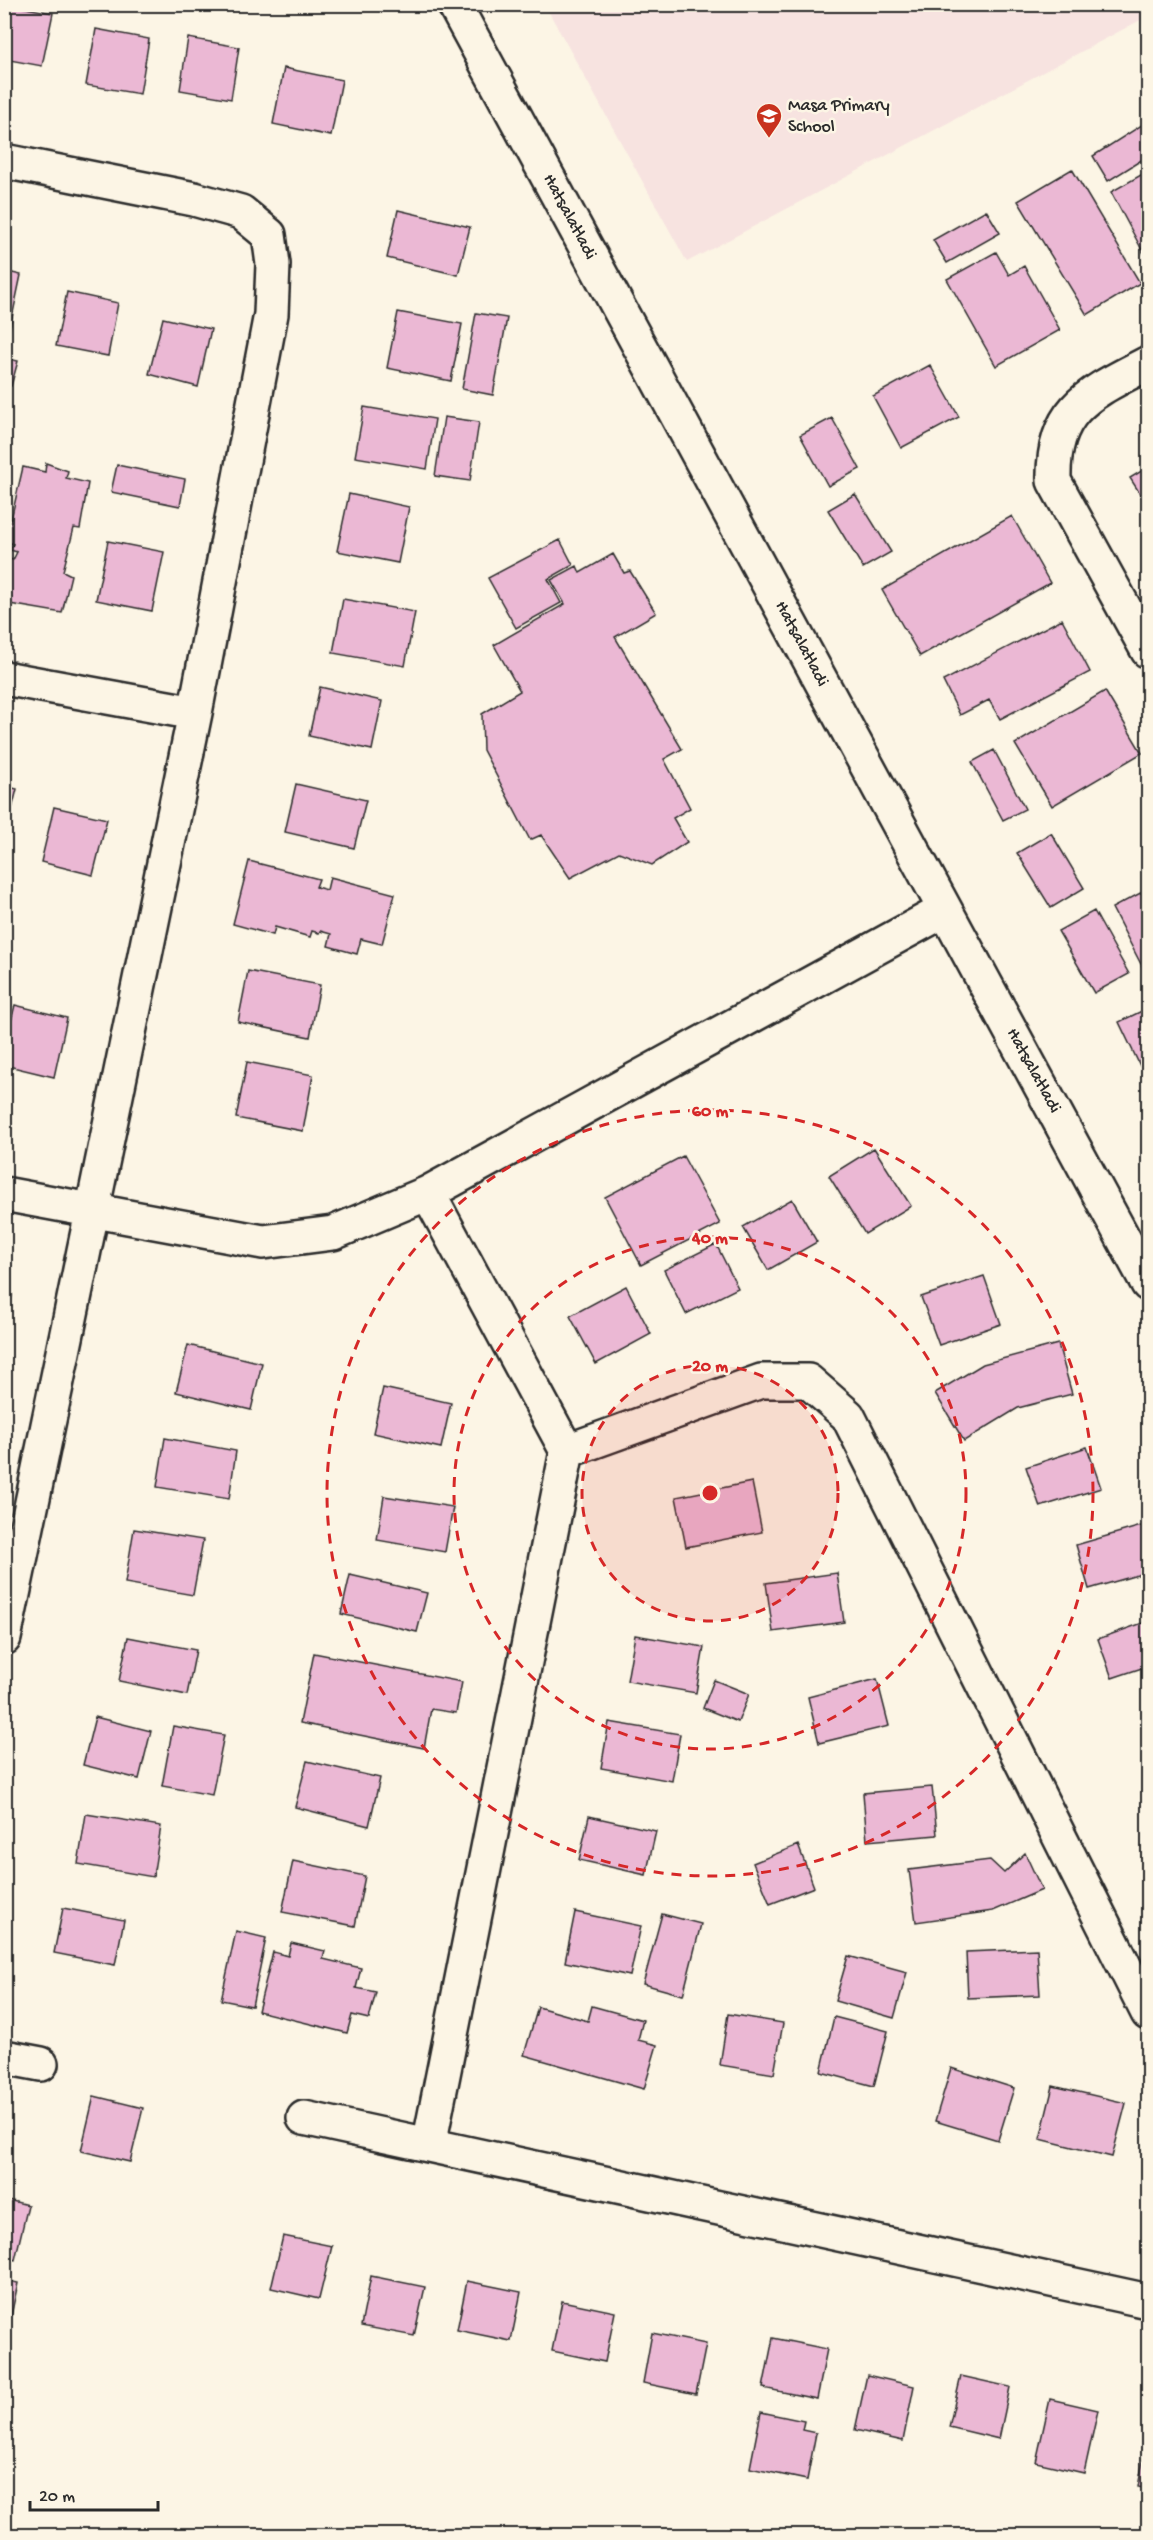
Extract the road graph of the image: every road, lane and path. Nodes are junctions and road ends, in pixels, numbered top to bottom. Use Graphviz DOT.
graph roads {
  1 [pos="454,4"];
  2 [pos="4,161"];
  3 [pos="1149,363"];
  4 [pos="1149,651"];
  5 [pos="4,678"];
  6 [pos="195,713"];
  7 [pos="945,910"];
  8 [pos="428,1193"];
  9 [pos="4,1194"];
  10 [pos="91,1212"];
  11 [pos="1149,1284"];
  12 [pos="567,1451"];
  13 [pos="14,1543"];
  14 [pos="4,1638"];
  15 [pos="1149,2013"];
  16 [pos="4,2057"];
  17 [pos="42,2064"];
  18 [pos="304,2118"];
  19 [pos="429,2145"];
  20 [pos="1149,2301"];
  1 -- 7 [label="street, Hatsalatladi"];
  2 -- 6 [label="street"];
  3 -- 4 [label="street"];
  5 -- 6 [label="street"];
  6 -- 10 [label="street"];
  7 -- 8 [label="street"];
  7 -- 11 [label="street, Hatsalatladi"];
  8 -- 10 [label="street"];
  8 -- 12 [label="street"];
  9 -- 10 [label="street"];
  10 -- 13 [label="street"];
  12 -- 15 [label="street"];
  12 -- 19 [label="street"];
  13 -- 14 [label="street"];
  16 -- 17 [label="street"];
  18 -- 19 [label="street"];
  19 -- 20 [label="street"];
}
